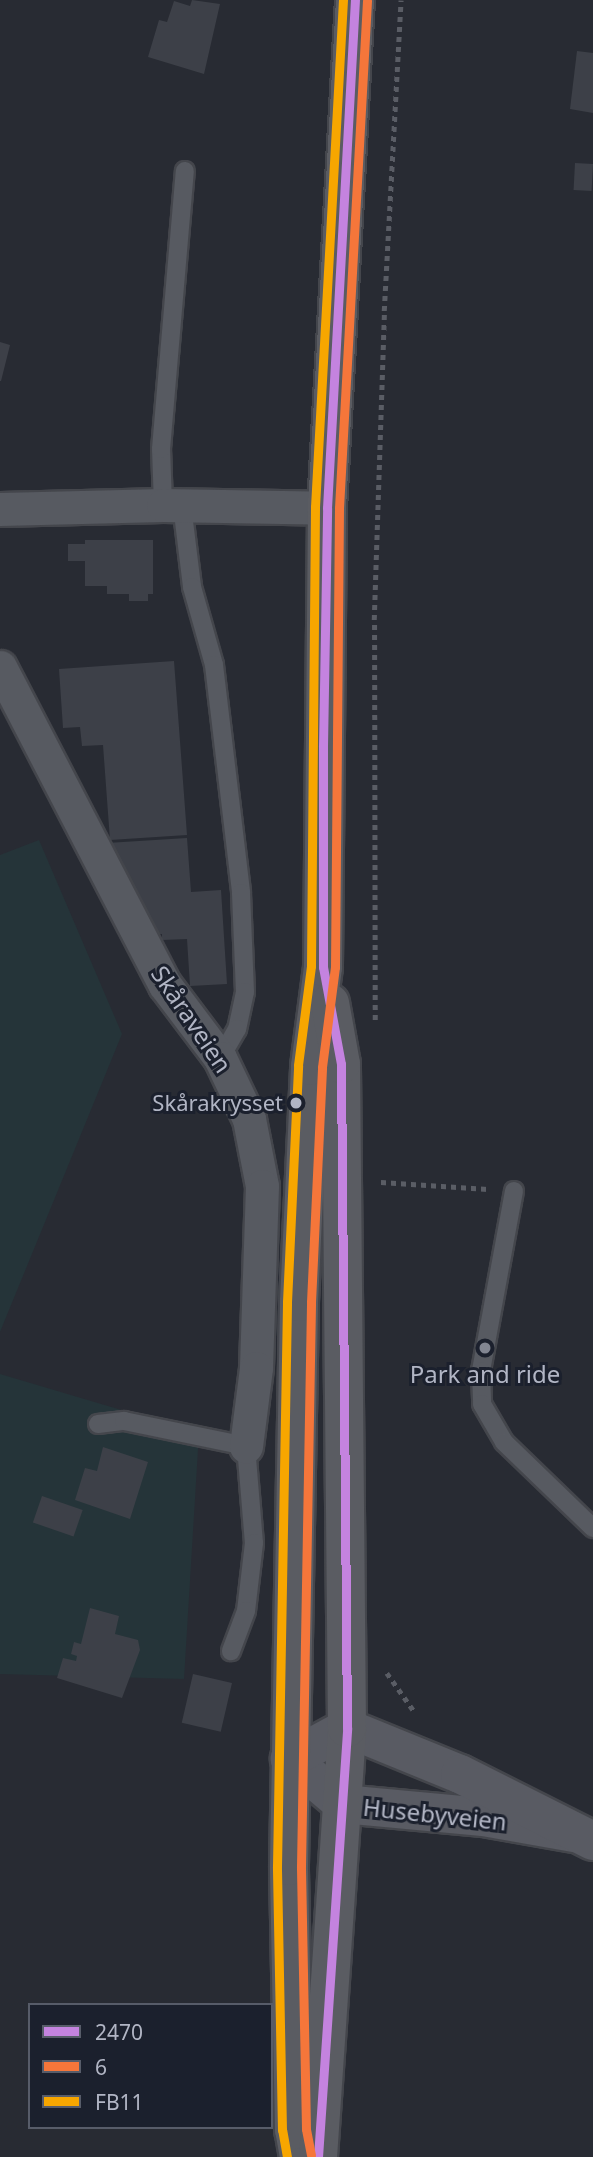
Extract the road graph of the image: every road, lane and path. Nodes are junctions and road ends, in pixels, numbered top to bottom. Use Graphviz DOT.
graph roads {
  1 [pos="355,0"];
  2 [pos="401,0"];
  3 [pos="185,171"];
  4 [pos="173,505"];
  5 [pos="327,508"];
  6 [pos="0,509"];
  7 [pos="0,667"];
  8 [pos="323,967"];
  9 [pos="375,1028"];
  10 [pos="220,1058"];
  11 [pos="380,1169"];
  12 [pos="380,1182"];
  13 [pos="514,1191"];
  14 [pos="380,1194"];
  15 [pos="98,1424"];
  16 [pos="246,1446"];
  17 [pos="593,1528"];
  18 [pos="231,1651"];
  19 [pos="386,1661"];
  20 [pos="422,1716"];
  21 [pos="346,1728"];
  22 [pos="290,1759"];
  23 [pos="343,1804"];
  24 [pos="583,1837"];
  25 [pos="299,2157"];
  26 [pos="318,2157"];
  1 -- 5 [label="highway"];
  2 -- 9 [label="path"];
  3 -- 4 [label="lane"];
  4 -- 5 [label="street"];
  4 -- 6 [label="street"];
  4 -- 10 [label="lane"];
  5 -- 8 [label="highway"];
  7 -- 10 [label="street, Skåraveien"];
  8 -- 21 [label="highway"];
  8 -- 22 [label="highway"];
  10 -- 16 [label="street, Skåraveien"];
  11 -- 12 [label="path"];
  12 -- 13 [label="path"];
  12 -- 14 [label="path"];
  13 -- 17 [label="lane"];
  15 -- 16 [label="lane"];
  16 -- 18 [label="lane"];
  19 -- 20 [label="path"];
  21 -- 22 [label="main road"];
  21 -- 23 [label="highway"];
  21 -- 24 [label="main road, Husebyveien"];
  22 -- 23 [label="main road, Husebyveien"];
  22 -- 25 [label="highway"];
  23 -- 24 [label="main road, Husebyveien"];
  23 -- 26 [label="highway"];
}
